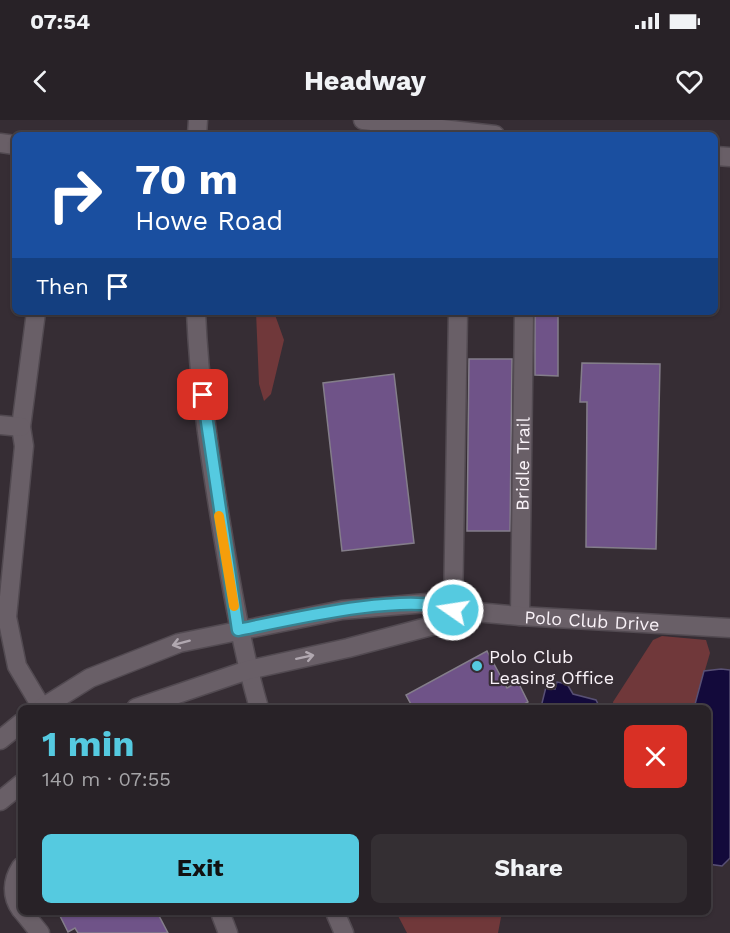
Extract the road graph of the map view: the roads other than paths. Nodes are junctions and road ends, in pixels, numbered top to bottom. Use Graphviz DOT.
graph roads {
  1 [pos="363,120"];
  2 [pos="459,132"];
  3 [pos="36,315"];
  4 [pos="196,315"];
  5 [pos="458,315"];
  6 [pos="524,315"];
  7 [pos="0,425"];
  8 [pos="21,427"];
  9 [pos="453,610"];
  10 [pos="520,616"];
  11 [pos="730,628"];
  12 [pos="238,630"];
  13 [pos="248,670"];
  14 [pos="40,705"];
  15 [pos="47,705"];
  16 [pos="145,705"];
  17 [pos="258,705"];
  18 [pos="18,725"];
  19 [pos="0,740"];
  20 [pos="18,786"];
  21 [pos="0,801"];
  22 [pos="18,875"];
  23 [pos="18,904"];
  24 [pos="25,915"];
  25 [pos="221,915"];
  26 [pos="336,915"];
  27 [pos="40,933"];
  28 [pos="228,933"];
  29 [pos="344,933"];
  1 -- 2 [label="street"];
  3 -- 8 [label="street"];
  4 -- 12 [label="street"];
  5 -- 9 [label="street"];
  6 -- 10 [label="street, Bridle Trail"];
  7 -- 8 [label="street"];
  8 -- 14 [label="street"];
  9 -- 10 [label="street, Polo Club Drive"];
  9 -- 12 [label="street, Polo Club Drive"];
  13 -- 9 [label="street, one-way"];
  10 -- 11 [label="street, Polo Club Drive"];
  12 -- 13 [label="street"];
  12 -- 15 [label="street, Polo Club Drive, one-way"];
  13 -- 16 [label="street"];
  13 -- 17 [label="street"];
  18 -- 19 [label="street"];
  20 -- 21 [label="street"];
  22 -- 23 [label="street"];
  24 -- 27 [label="street"];
  25 -- 28 [label="street"];
  26 -- 29 [label="street"];
}
